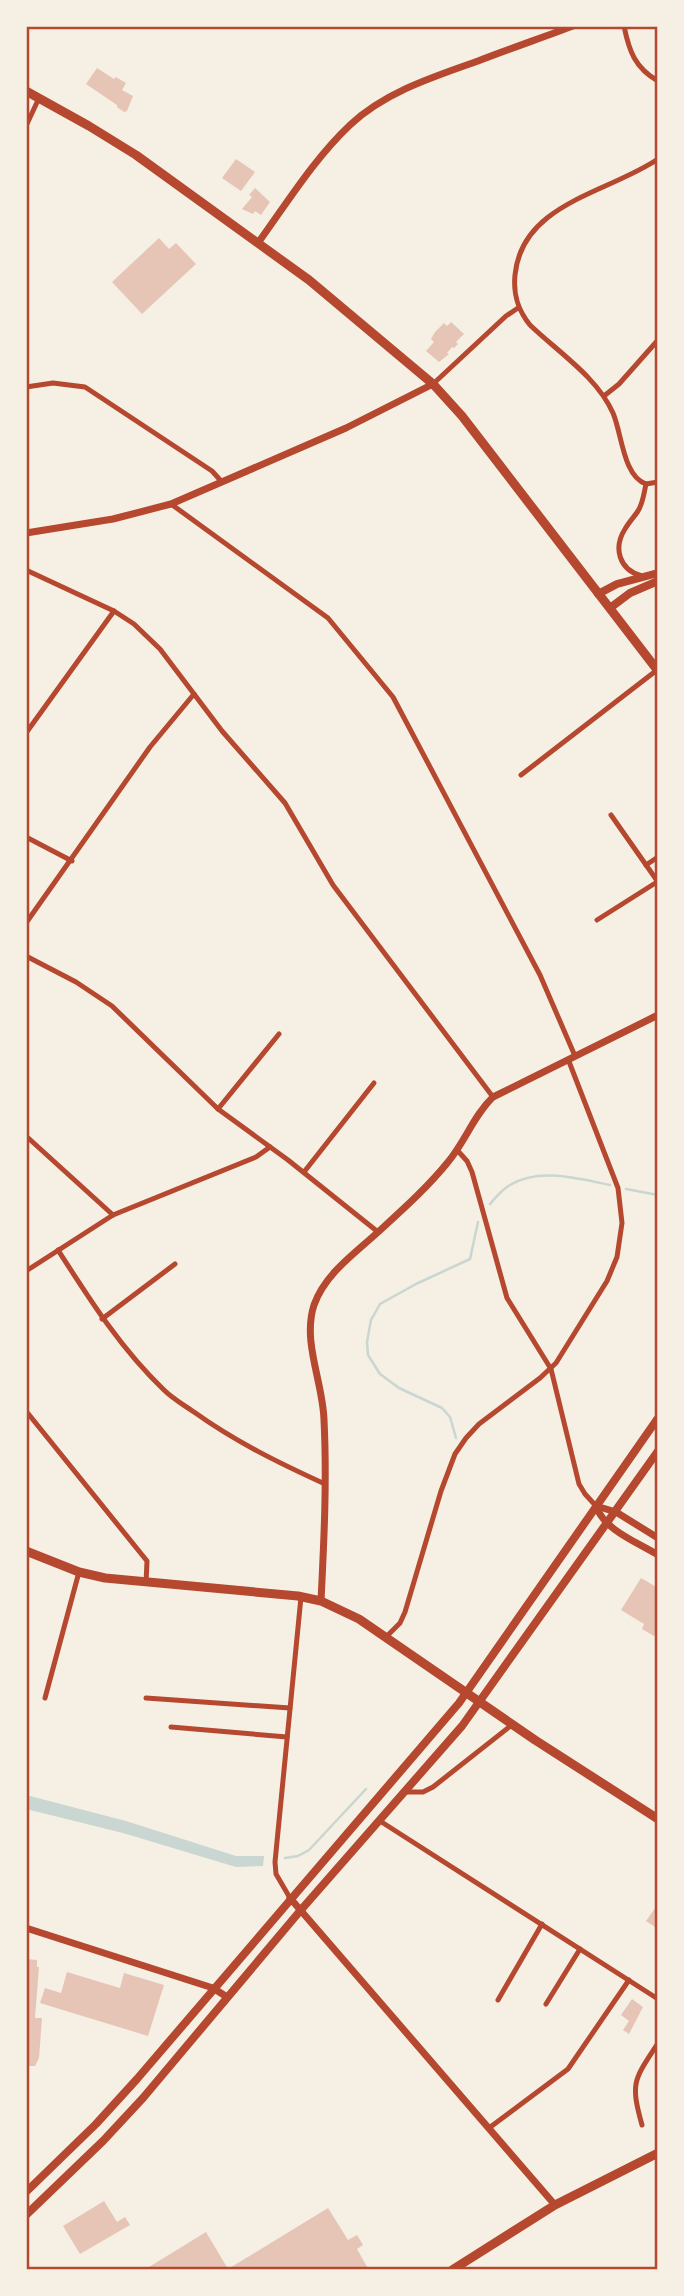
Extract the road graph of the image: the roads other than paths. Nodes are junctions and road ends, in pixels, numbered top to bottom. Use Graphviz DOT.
graph roads {
  1 [pos="573,26"];
  2 [pos="624,26"];
  3 [pos="658,81"];
  4 [pos="26,91"];
  5 [pos="39,98"];
  6 [pos="26,126"];
  7 [pos="658,159"];
  8 [pos="258,243"];
  9 [pos="519,308"];
  10 [pos="658,340"];
  11 [pos="433,384"];
  12 [pos="26,387"];
  13 [pos="604,396"];
  14 [pos="222,482"];
  15 [pos="658,482"];
  16 [pos="646,484"];
  17 [pos="171,504"];
  18 [pos="27,534"];
  19 [pos="26,570"];
  20 [pos="658,573"];
  21 [pos="642,576"];
  22 [pos="658,581"];
  23 [pos="598,594"];
  24 [pos="610,608"];
  25 [pos="114,611"];
  26 [pos="658,670"];
  27 [pos="194,694"];
  28 [pos="26,733"];
  29 [pos="521,775"];
  30 [pos="611,815"];
  31 [pos="26,837"];
  32 [pos="658,857"];
  33 [pos="72,862"];
  34 [pos="646,865"];
  35 [pos="658,882"];
  36 [pos="597,920"];
  37 [pos="26,923"];
  38 [pos="26,956"];
  39 [pos="658,1015"];
  40 [pos="279,1034"];
  41 [pos="571,1058"];
  42 [pos="374,1083"];
  43 [pos="494,1097"];
  44 [pos="218,1109"];
  45 [pos="26,1136"];
  46 [pos="270,1147"];
  47 [pos="457,1150"];
  48 [pos="304,1172"];
  49 [pos="113,1215"];
  50 [pos="378,1232"];
  51 [pos="58,1250"];
  52 [pos="175,1264"];
  53 [pos="26,1271"];
  54 [pos="102,1319"];
  55 [pos="551,1369"];
  56 [pos="26,1412"];
  57 [pos="658,1418"];
  58 [pos="658,1451"];
  59 [pos="325,1484"];
  60 [pos="596,1506"];
  61 [pos="616,1512"];
  62 [pos="607,1523"];
  63 [pos="658,1538"];
  64 [pos="26,1551"];
  65 [pos="658,1555"];
  66 [pos="79,1572"];
  67 [pos="146,1583"];
  68 [pos="301,1597"];
  69 [pos="321,1601"];
  70 [pos="386,1637"];
  71 [pos="467,1692"];
  72 [pos="45,1698"];
  73 [pos="146,1698"];
  74 [pos="481,1701"];
  75 [pos="290,1708"];
  76 [pos="513,1724"];
  77 [pos="172,1727"];
  78 [pos="287,1737"];
  79 [pos="405,1792"];
  80 [pos="658,1819"];
  81 [pos="380,1821"];
  82 [pos="290,1898"];
  83 [pos="300,1911"];
  84 [pos="542,1924"];
  85 [pos="26,1928"];
  86 [pos="580,1949"];
  87 [pos="629,1980"];
  88 [pos="214,1988"];
  89 [pos="227,1997"];
  90 [pos="658,1999"];
  91 [pos="498,2000"];
  92 [pos="546,2004"];
  93 [pos="658,2043"];
  94 [pos="642,2125"];
  95 [pos="489,2128"];
  96 [pos="658,2153"];
  97 [pos="26,2192"];
  98 [pos="555,2205"];
  99 [pos="26,2215"];
  100 [pos="453,2270"];
  1 -- 8 [label="street"];
  2 -- 3 [label="street"];
  4 -- 5 [label="main road"];
  5 -- 6 [label="street"];
  5 -- 8 [label="main road"];
  7 -- 9 [label="street"];
  8 -- 11 [label="main road"];
  9 -- 11 [label="street"];
  9 -- 13 [label="street"];
  10 -- 13 [label="street"];
  11 -- 14 [label="street"];
  11 -- 23 [label="main road"];
  12 -- 14 [label="street"];
  13 -- 16 [label="street"];
  14 -- 17 [label="street"];
  15 -- 16 [label="street"];
  16 -- 21 [label="street"];
  17 -- 18 [label="street"];
  17 -- 41 [label="street"];
  19 -- 25 [label="street"];
  20 -- 21 [label="main road"];
  21 -- 23 [label="main road"];
  22 -- 24 [label="main road"];
  23 -- 24 [label="main road"];
  24 -- 26 [label="main road"];
  25 -- 27 [label="street"];
  25 -- 28 [label="street"];
  26 -- 29 [label="street"];
  27 -- 33 [label="street"];
  27 -- 43 [label="street"];
  30 -- 34 [label="street"];
  31 -- 33 [label="street"];
  32 -- 34 [label="street"];
  33 -- 37 [label="street"];
  34 -- 35 [label="street"];
  35 -- 36 [label="street"];
  38 -- 44 [label="street"];
  39 -- 41 [label="street"];
  40 -- 44 [label="street"];
  41 -- 43 [label="street"];
  41 -- 55 [label="street"];
  42 -- 48 [label="street"];
  43 -- 47 [label="street"];
  44 -- 46 [label="street"];
  45 -- 49 [label="street"];
  46 -- 48 [label="street"];
  46 -- 49 [label="street"];
  47 -- 50 [label="street"];
  47 -- 55 [label="street"];
  48 -- 50 [label="street"];
  49 -- 51 [label="street"];
  50 -- 59 [label="street"];
  51 -- 53 [label="street"];
  51 -- 54 [label="street"];
  52 -- 54 [label="street"];
  54 -- 59 [label="street"];
  55 -- 60 [label="street"];
  55 -- 70 [label="street"];
  56 -- 67 [label="street"];
  57 -- 60 [label="main road"];
  58 -- 61 [label="main road"];
  59 -- 69 [label="street"];
  60 -- 61 [label="street"];
  60 -- 62 [label="street"];
  60 -- 71 [label="main road"];
  61 -- 62 [label="main road"];
  61 -- 63 [label="street"];
  62 -- 65 [label="street"];
  62 -- 74 [label="main road"];
  64 -- 66 [label="main road"];
  66 -- 67 [label="main road"];
  66 -- 72 [label="street"];
  67 -- 68 [label="main road"];
  68 -- 69 [label="main road"];
  68 -- 75 [label="street"];
  69 -- 70 [label="main road"];
  70 -- 71 [label="main road"];
  71 -- 74 [label="main road"];
  71 -- 82 [label="main road"];
  73 -- 75 [label="street"];
  74 -- 76 [label="main road"];
  74 -- 79 [label="main road"];
  75 -- 78 [label="street"];
  76 -- 79 [label="street"];
  76 -- 80 [label="main road"];
  77 -- 78 [label="street"];
  78 -- 82 [label="street"];
  79 -- 81 [label="main road"];
  81 -- 83 [label="main road"];
  81 -- 84 [label="street"];
  82 -- 83 [label="street"];
  82 -- 88 [label="main road"];
  83 -- 89 [label="main road"];
  83 -- 95 [label="street"];
  84 -- 86 [label="street"];
  84 -- 91 [label="street"];
  85 -- 88 [label="street"];
  86 -- 87 [label="street"];
  86 -- 92 [label="street"];
  87 -- 90 [label="street"];
  87 -- 95 [label="street"];
  88 -- 89 [label="street"];
  88 -- 97 [label="main road"];
  89 -- 99 [label="main road"];
  93 -- 94 [label="street"];
  95 -- 98 [label="street"];
  96 -- 98 [label="main road"];
  98 -- 100 [label="main road"];
}
